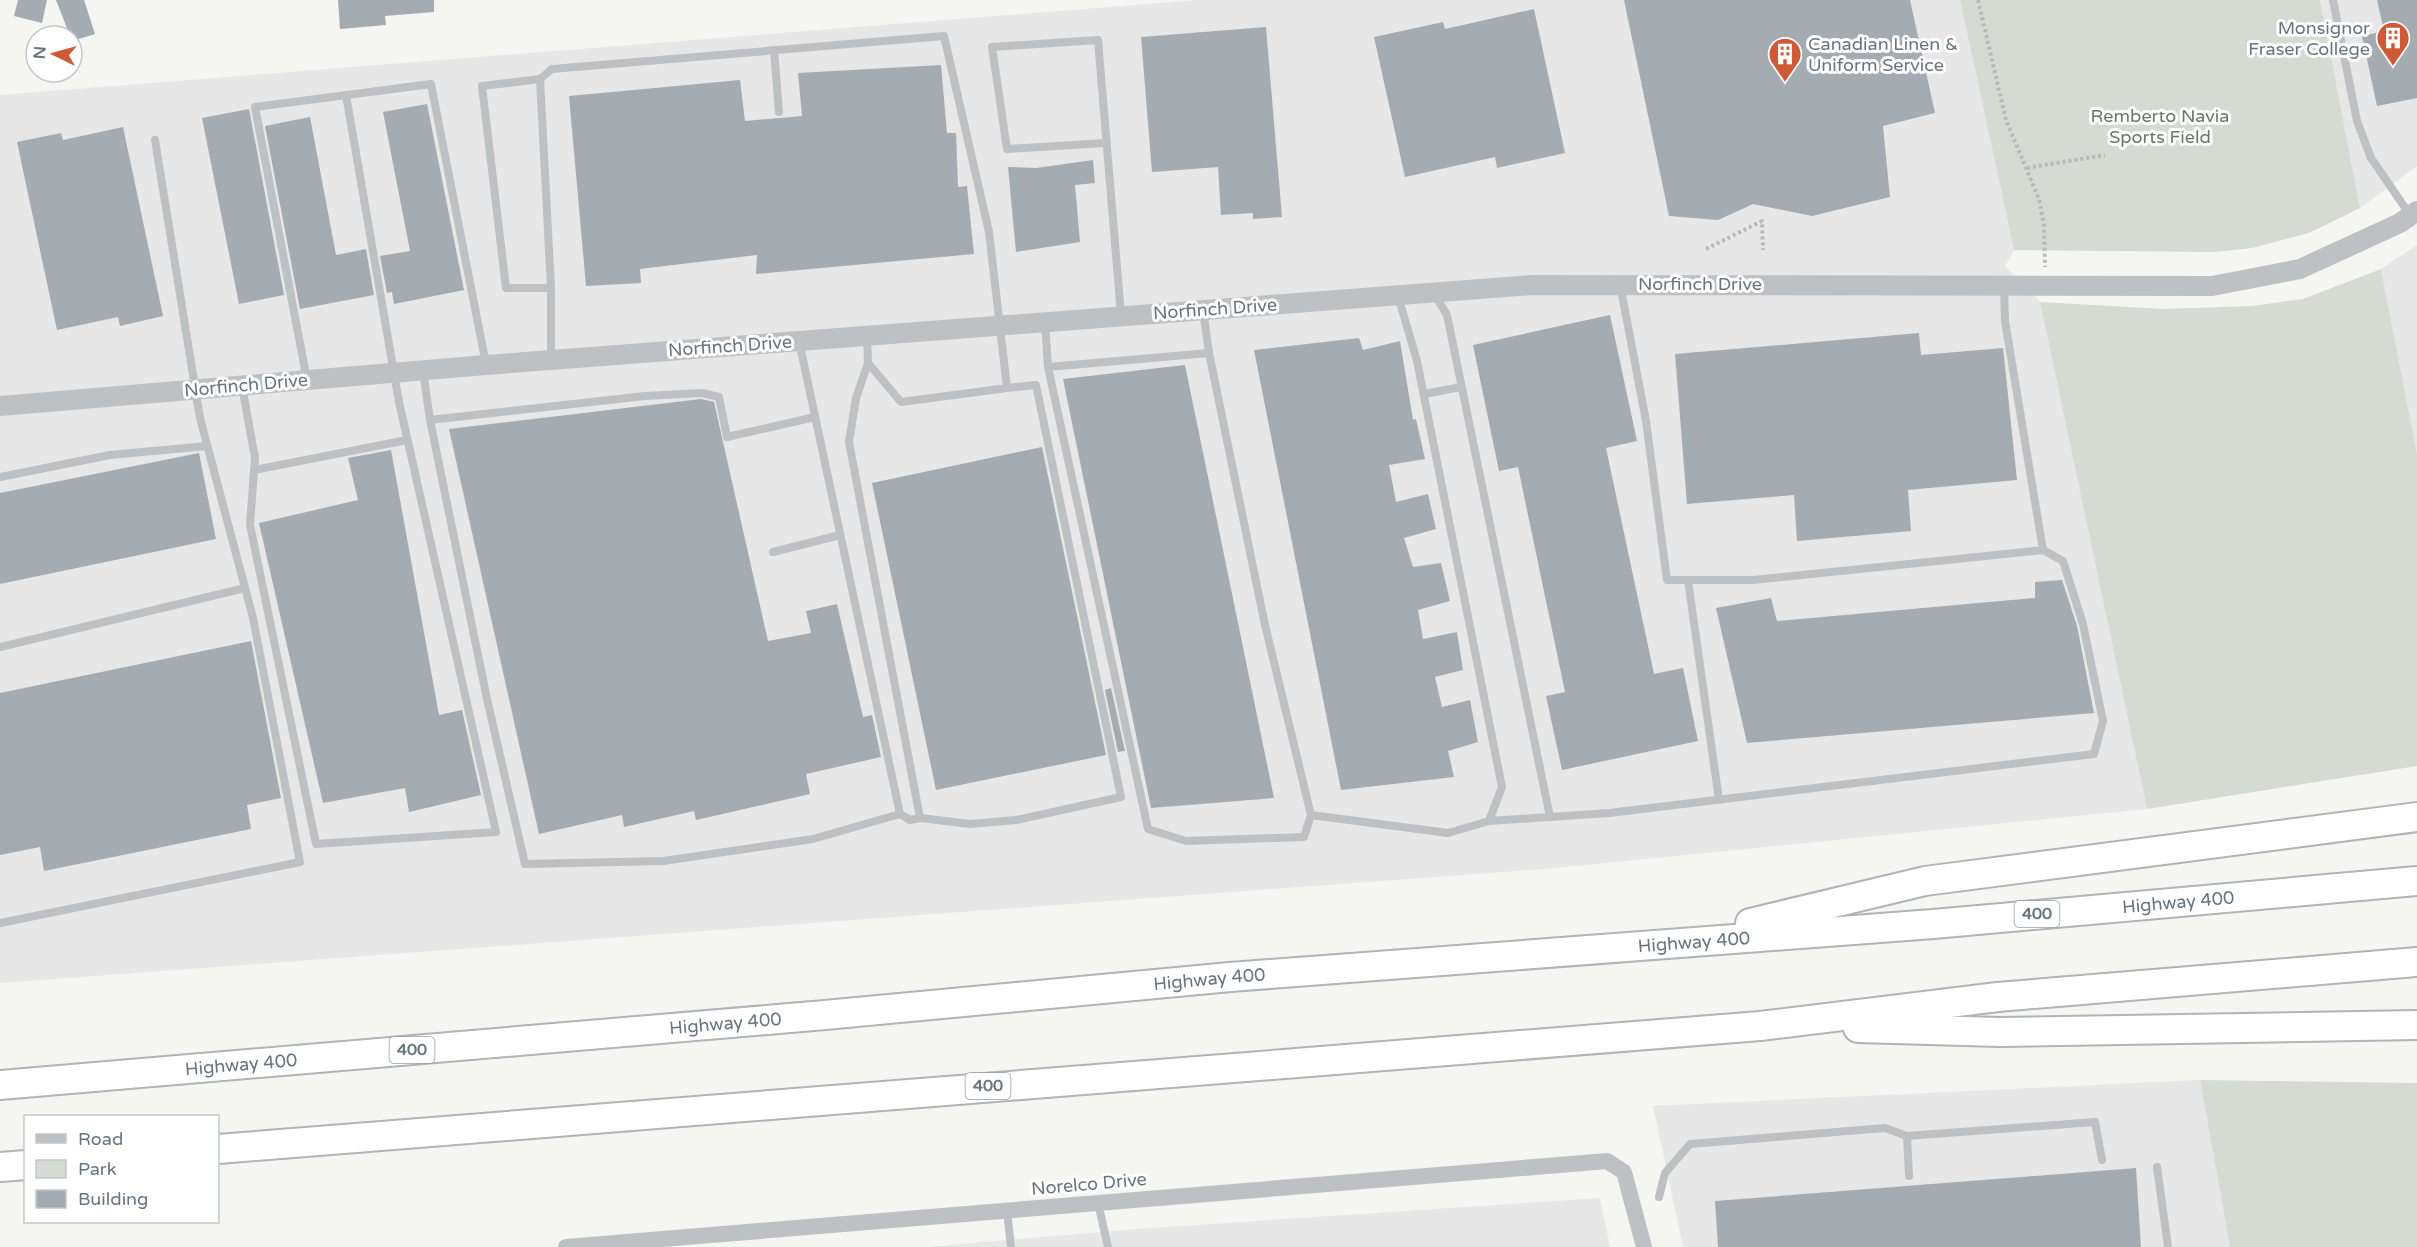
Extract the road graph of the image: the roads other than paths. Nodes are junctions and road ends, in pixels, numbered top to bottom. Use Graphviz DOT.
graph roads {
  1 [pos="2333,0"];
  2 [pos="774,50"];
  3 [pos="540,79"];
  4 [pos="346,95"];
  5 [pos="779,112"];
  6 [pos="155,140"];
  7 [pos="1106,143"];
  8 [pos="2414,213"];
  9 [pos="1620,284"];
  10 [pos="2004,287"];
  11 [pos="550,288"];
  12 [pos="1433,292"];
  13 [pos="1397,295"];
  14 [pos="1203,309"];
  15 [pos="1121,316"];
  16 [pos="1045,322"];
  17 [pos="1000,325"];
  18 [pos="867,335"];
  19 [pos="799,341"];
  20 [pos="1209,353"];
  21 [pos="551,360"];
  22 [pos="868,363"];
  23 [pos="486,365"];
  24 [pos="1048,367"];
  25 [pos="422,370"];
  26 [pos="393,372"];
  27 [pos="307,380"];
  28 [pos="1052,382"];
  29 [pos="1036,385"];
  30 [pos="242,386"];
  31 [pos="1461,387"];
  32 [pos="1007,388"];
  33 [pos="196,389"];
  34 [pos="1424,394"];
  35 [pos="0,406"];
  36 [pos="815,417"];
  37 [pos="429,420"];
  38 [pos="408,440"];
  39 [pos="207,446"];
  40 [pos="254,470"];
  41 [pos="0,477"];
  42 [pos="840,535"];
  43 [pos="2043,550"];
  44 [pos="773,552"];
  45 [pos="1688,580"];
  46 [pos="245,588"];
  47 [pos="0,647"];
  48 [pos="1719,800"];
  49 [pos="900,814"];
  50 [pos="1311,814"];
  51 [pos="1550,817"];
  52 [pos="920,818"];
  53 [pos="2417,818"];
  54 [pos="1489,821"];
  55 [pos="2417,881"];
  56 [pos="0,923"];
  57 [pos="1668,942"];
  58 [pos="2417,962"];
  59 [pos="2417,1025"];
  60 [pos="1760,1026"];
  61 [pos="0,1085"];
  62 [pos="1907,1136"];
  63 [pos="219,1149"];
  64 [pos="2102,1160"];
  65 [pos="24,1165"];
  66 [pos="0,1167"];
  67 [pos="2157,1167"];
  68 [pos="1910,1176"];
  69 [pos="1659,1197"];
  70 [pos="1098,1203"];
  71 [pos="1008,1210"];
  72 [pos="566,1247"];
  73 [pos="1011,1247"];
  74 [pos="1108,1247"];
  75 [pos="1644,1247"];
  76 [pos="2168,1247"];
  1 -- 8 [label="lane"];
  2 -- 3 [label="lane"];
  2 -- 5 [label="lane"];
  2 -- 17 [label="lane"];
  3 -- 11 [label="lane"];
  3 -- 11 [label="lane"];
  4 -- 23 [label="lane"];
  4 -- 26 [label="lane"];
  4 -- 27 [label="lane"];
  6 -- 33 [label="lane"];
  7 -- 7 [label="lane"];
  7 -- 15 [label="lane"];
  8 -- 10 [label="street, Norfinch Drive"];
  9 -- 10 [label="street, Norfinch Drive"];
  9 -- 12 [label="street, Norfinch Drive"];
  9 -- 45 [label="lane"];
  10 -- 43 [label="lane"];
  11 -- 21 [label="lane"];
  12 -- 13 [label="street, Norfinch Drive"];
  12 -- 31 [label="lane"];
  13 -- 14 [label="street, Norfinch Drive"];
  13 -- 34 [label="lane"];
  14 -- 15 [label="street, Norfinch Drive"];
  14 -- 20 [label="lane"];
  15 -- 16 [label="street, Norfinch Drive"];
  16 -- 17 [label="street, Norfinch Drive"];
  16 -- 24 [label="lane"];
  17 -- 18 [label="street, Norfinch Drive"];
  17 -- 32 [label="lane"];
  18 -- 19 [label="street, Norfinch Drive"];
  18 -- 22 [label="lane"];
  19 -- 21 [label="street, Norfinch Drive"];
  19 -- 36 [label="lane"];
  20 -- 24 [label="lane"];
  20 -- 50 [label="lane"];
  21 -- 23 [label="street, Norfinch Drive"];
  22 -- 32 [label="lane"];
  22 -- 52 [label="lane"];
  23 -- 25 [label="street, Norfinch Drive"];
  24 -- 28 [label="lane"];
  25 -- 26 [label="street, Norfinch Drive"];
  25 -- 37 [label="lane"];
  26 -- 27 [label="street, Norfinch Drive"];
  26 -- 38 [label="lane"];
  27 -- 30 [label="street, Norfinch Drive"];
  28 -- 29 [label="lane"];
  28 -- 50 [label="lane"];
  29 -- 32 [label="lane"];
  29 -- 52 [label="lane"];
  30 -- 33 [label="street, Norfinch Drive"];
  30 -- 40 [label="lane"];
  31 -- 34 [label="lane"];
  31 -- 51 [label="lane"];
  33 -- 35 [label="street, Norfinch Drive"];
  33 -- 39 [label="lane"];
  34 -- 54 [label="lane"];
  36 -- 37 [label="lane"];
  36 -- 42 [label="lane"];
  37 -- 49 [label="lane"];
  38 -- 40 [label="lane"];
  38 -- 40 [label="lane"];
  39 -- 41 [label="lane"];
  39 -- 46 [label="lane"];
  42 -- 44 [label="lane"];
  42 -- 49 [label="lane"];
  43 -- 45 [label="lane"];
  43 -- 48 [label="lane"];
  45 -- 48 [label="lane"];
  46 -- 47 [label="lane"];
  46 -- 56 [label="lane"];
  48 -- 51 [label="lane"];
  49 -- 52 [label="lane"];
  50 -- 54 [label="lane"];
  51 -- 54 [label="lane"];
  53 -- 57 [label="highway"];
  55 -- 57 [label="highway, Highway 400 / 400"];
  57 -- 61 [label="highway, Highway 400 / 400"];
  58 -- 60 [label="highway, 400"];
  59 -- 60 [label="highway"];
  60 -- 63 [label="highway, 400"];
  62 -- 64 [label="lane"];
  62 -- 68 [label="lane"];
  62 -- 69 [label="lane"];
  65 -- 66 [label="highway"];
  67 -- 76 [label="lane"];
  70 -- 71 [label="street, Norelco Drive"];
  70 -- 74 [label="lane"];
  70 -- 75 [label="street, Norelco Drive"];
  71 -- 72 [label="street, Norelco Drive"];
  71 -- 73 [label="lane"];
}
